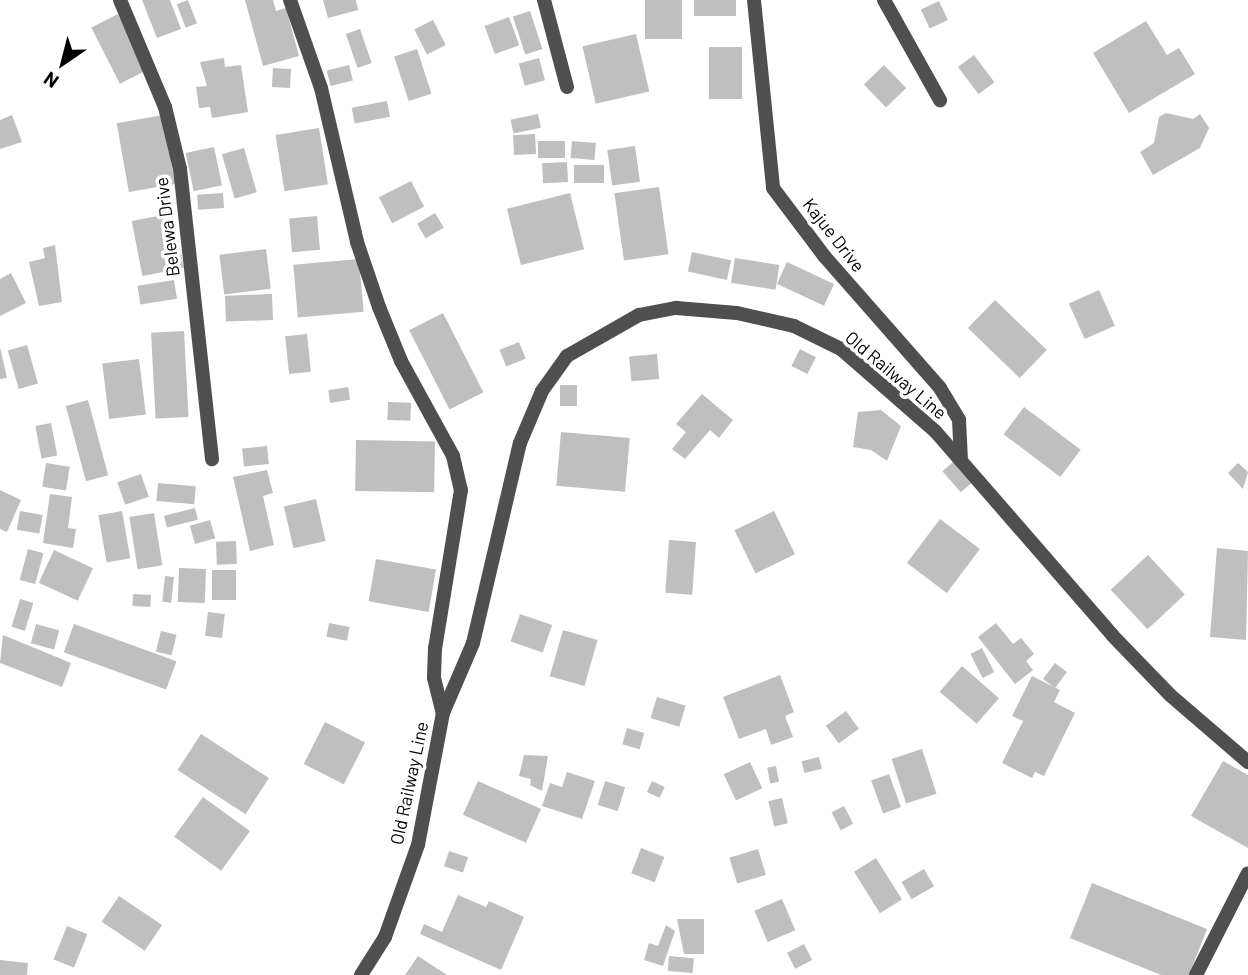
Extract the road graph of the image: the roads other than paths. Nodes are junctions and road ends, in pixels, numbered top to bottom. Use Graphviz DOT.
graph roads {
  1 [pos="120,0"];
  2 [pos="290,0"];
  3 [pos="544,0"];
  4 [pos="754,0"];
  5 [pos="884,0"];
  6 [pos="567,87"];
  7 [pos="940,100"];
  8 [pos="212,459"];
  9 [pos="961,461"];
  10 [pos="443,713"];
  11 [pos="1248,762"];
  12 [pos="1248,873"];
  13 [pos="361,975"];
  14 [pos="1196,975"];
  1 -- 8 [label="street, Belewa Drive"];
  2 -- 10 [label="street, Old Railway Line"];
  3 -- 6 [label="street"];
  4 -- 9 [label="street, Kajue Drive"];
  5 -- 7 [label="street"];
  9 -- 10 [label="street, Old Railway Line"];
  9 -- 11 [label="street, Old Railway Line"];
  10 -- 13 [label="street, Old Railway Line"];
  12 -- 14 [label="street"];
}
